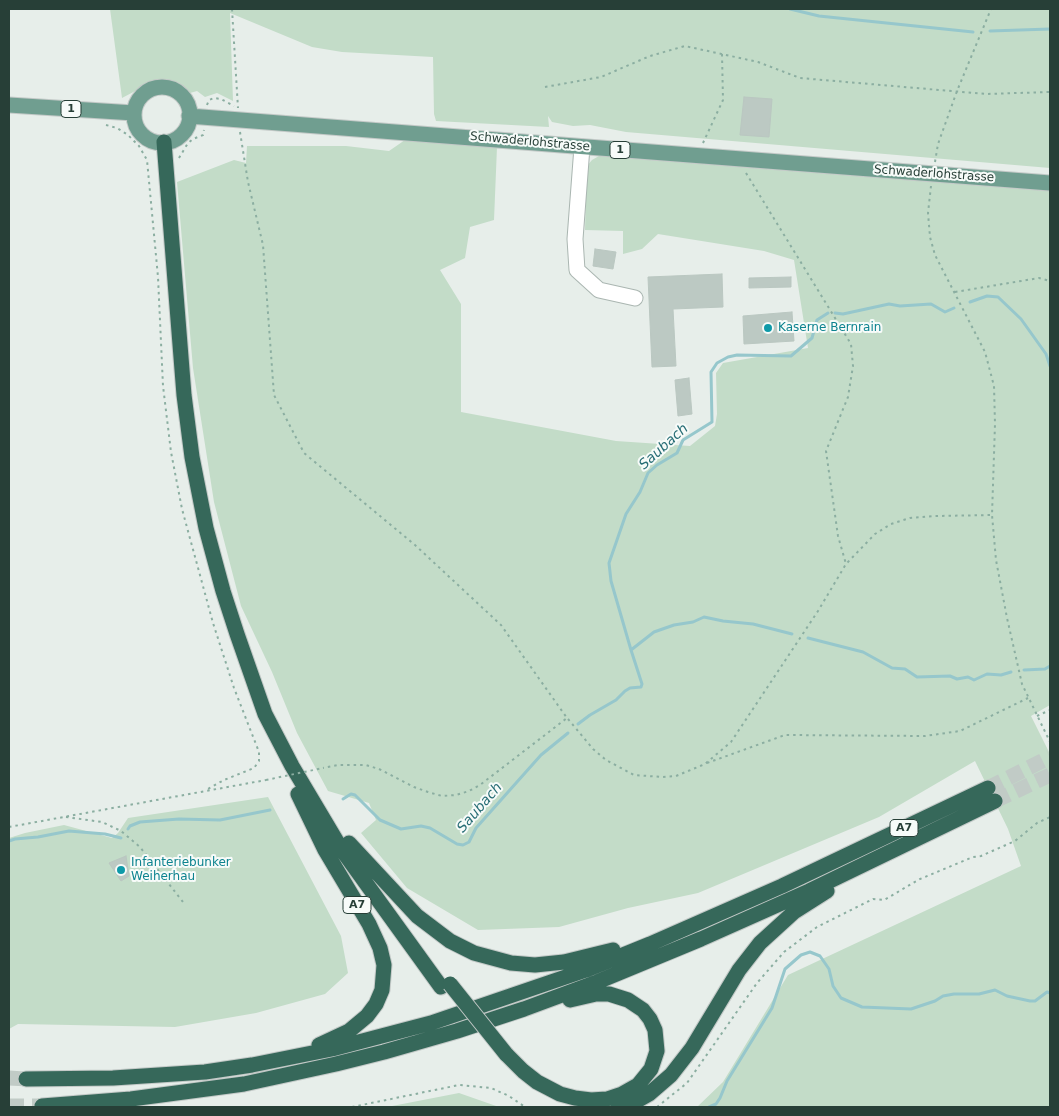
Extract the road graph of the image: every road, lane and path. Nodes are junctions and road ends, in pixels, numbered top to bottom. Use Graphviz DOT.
graph roads {
  1 [pos="232,9"];
  2 [pos="991,9"];
  3 [pos="722,54"];
  4 [pos="545,87"];
  5 [pos="958,91"];
  6 [pos="1050,92"];
  7 [pos="237,93"];
  8 [pos="9,105"];
  9 [pos="206,106"];
  10 [pos="238,108"];
  11 [pos="134,113"];
  12 [pos="189,116"];
  13 [pos="101,123"];
  14 [pos="204,131"];
  15 [pos="164,142"];
  16 [pos="242,142"];
  17 [pos="704,143"];
  18 [pos="938,144"];
  19 [pos="582,147"];
  20 [pos="179,158"];
  21 [pos="738,159"];
  22 [pos="147,160"];
  23 [pos="1050,183"];
  24 [pos="929,195"];
  25 [pos="1050,281"];
  26 [pos="955,292"];
  27 [pos="635,298"];
  28 [pos="992,515"];
  29 [pos="846,564"];
  30 [pos="237,634"];
  31 [pos="1028,698"];
  32 [pos="1050,710"];
  33 [pos="265,714"];
  34 [pos="1037,716"];
  35 [pos="567,718"];
  36 [pos="1050,742"];
  37 [pos="705,764"];
  38 [pos="64,816"];
  39 [pos="1050,816"];
  40 [pos="9,827"];
  41 [pos="349,843"];
  42 [pos="878,858"];
  43 [pos="183,902"];
  44 [pos="677,932"];
  45 [pos="446,986"];
  46 [pos="524,1009"];
  47 [pos="501,1055"];
  48 [pos="287,1059"];
  49 [pos="26,1079"];
  50 [pos="42,1106"];
  51 [pos="352,1107"];
  52 [pos="525,1107"];
  53 [pos="571,1107"];
  54 [pos="618,1107"];
  55 [pos="657,1107"];
  1 -- 7 [label="path"];
  2 -- 5 [label="path"];
  3 -- 4 [label="path"];
  3 -- 5 [label="path"];
  3 -- 17 [label="path"];
  5 -- 6 [label="path"];
  5 -- 18 [label="path"];
  8 -- 11 [label="main road, 1"];
  9 -- 10 [label="path"];
  11 -- 12 [label="main road"];
  11 -- 15 [label="main road"];
  12 -- 15 [label="main road"];
  12 -- 19 [label="main road, Schwaderlohstrasse / 1"];
  13 -- 22 [label="path"];
  14 -- 20 [label="path"];
  15 -- 30 [label="highway"];
  16 -- 35 [label="path"];
  19 -- 21 [label="main road, Schwaderlohstrasse / 1"];
  19 -- 27 [label="lane"];
  21 -- 23 [label="main road, Schwaderlohstrasse / 1"];
  21 -- 29 [label="path"];
  24 -- 26 [label="path"];
  25 -- 26 [label="path"];
  26 -- 28 [label="path"];
  28 -- 29 [label="path"];
  28 -- 31 [label="path"];
  29 -- 37 [label="path"];
  30 -- 33 [label="highway, A7"];
  30 -- 41 [label="highway, A7"];
  31 -- 34 [label="path"];
  31 -- 37 [label="path"];
  32 -- 34 [label="path"];
  33 -- 45 [label="highway, A7"];
  33 -- 48 [label="highway, A7"];
  34 -- 36 [label="path"];
  35 -- 37 [label="path"];
  35 -- 38 [label="path, bridge"];
  38 -- 40 [label="path"];
  38 -- 43 [label="path"];
  39 -- 55 [label="path"];
  41 -- 44 [label="highway, A7"];
  41 -- 45 [label="highway, A7"];
  42 -- 44 [label="highway, A7"];
  42 -- 46 [label="highway, A7"];
  42 -- 54 [label="highway, A7"];
  44 -- 48 [label="highway, A7"];
  45 -- 47 [label="highway, A7"];
  46 -- 47 [label="highway, A7"];
  46 -- 50 [label="highway, A7"];
  47 -- 53 [label="highway, A7"];
  48 -- 49 [label="highway, A7"];
  51 -- 52 [label="path"];
}
